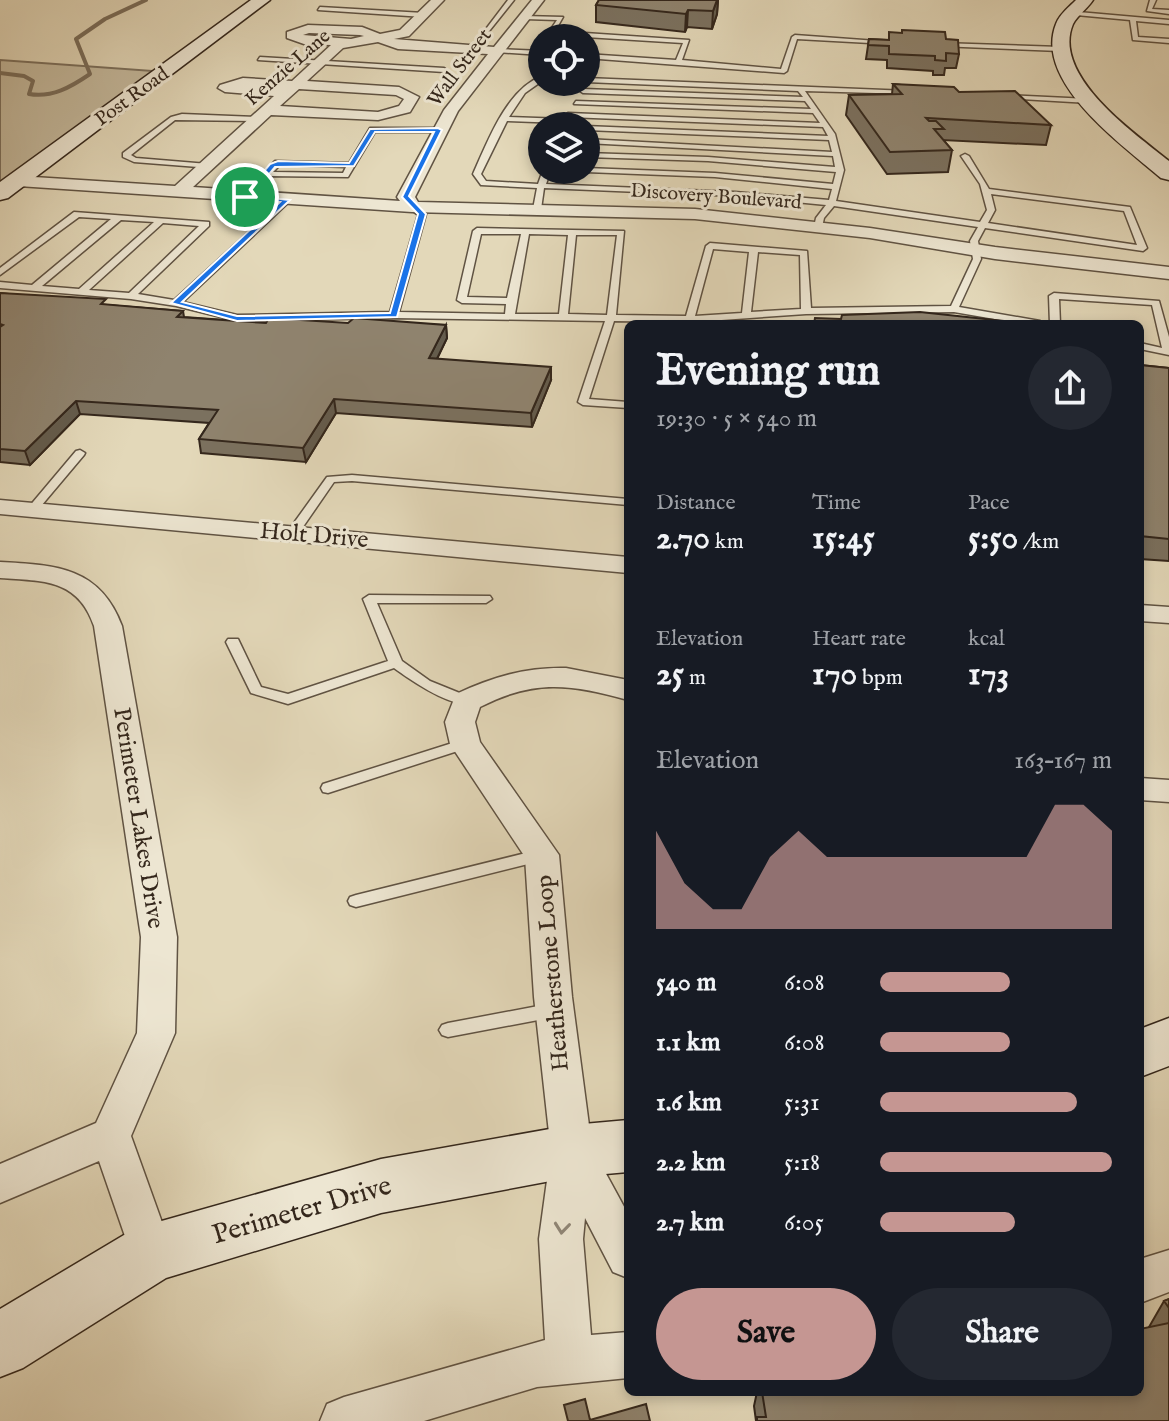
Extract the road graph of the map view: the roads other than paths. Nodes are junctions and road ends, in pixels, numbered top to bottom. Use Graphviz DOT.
graph roads {
  1 [pos="262,0"];
  2 [pos="438,0"];
  3 [pos="511,0"];
  4 [pos="538,0"];
  5 [pos="1085,0"];
  6 [pos="1153,0"];
  7 [pos="320,9"];
  8 [pos="1169,12"];
  9 [pos="1067,13"];
  10 [pos="424,15"];
  11 [pos="525,17"];
  12 [pos="1133,20"];
  13 [pos="1169,22"];
  14 [pos="557,24"];
  15 [pos="378,37"];
  16 [pos="600,38"];
  17 [pos="1169,41"];
  18 [pos="348,42"];
  19 [pos="897,43"];
  20 [pos="926,44"];
  21 [pos="472,49"];
  22 [pos="1060,49"];
  23 [pos="498,51"];
  24 [pos="528,51"];
  25 [pos="600,57"];
  26 [pos="260,59"];
  27 [pos="678,62"];
  28 [pos="318,63"];
  29 [pos="444,70"];
  30 [pos="600,80"];
  31 [pos="528,84"];
  32 [pos="800,88"];
  33 [pos="289,89"];
  34 [pos="600,92"];
  35 [pos="920,93"];
  36 [pos="580,96"];
  37 [pos="994,97"];
  38 [pos="808,99"];
  39 [pos="1089,101"];
  40 [pos="576,103"];
  41 [pos="816,111"];
  42 [pos="570,112"];
  43 [pos="262,114"];
  44 [pos="506,119"];
  45 [pos="528,120"];
  46 [pos="600,122"];
  47 [pos="825,125"];
  48 [pos="600,129"];
  49 [pos="438,130"];
  50 [pos="831,138"];
  51 [pos="600,142"];
  52 [pos="836,154"];
  53 [pos="600,155"];
  54 [pos="965,156"];
  55 [pos="208,166"];
  56 [pos="840,170"];
  57 [pos="600,171"];
  58 [pos="1169,173"];
  59 [pos="18,181"];
  60 [pos="541,186"];
  61 [pos="836,187"];
  62 [pos="986,191"];
  63 [pos="0,193"];
  64 [pos="177,193"];
  65 [pos="245,197"];
  66 [pos="286,200"];
  67 [pos="832,203"];
  68 [pos="412,207"];
  69 [pos="537,209"];
  70 [pos="119,217"];
  71 [pos="160,221"];
  72 [pos="982,225"];
  73 [pos="818,227"];
  74 [pos="526,231"];
  75 [pos="572,232"];
  76 [pos="754,249"];
  77 [pos="975,250"];
  78 [pos="0,272"];
  79 [pos="1169,273"];
  80 [pos="0,285"];
  81 [pos="34,288"];
  82 [pos="81,292"];
  83 [pos="131,296"];
  84 [pos="511,301"];
  85 [pos="176,303"];
  86 [pos="954,309"];
  87 [pos="806,311"];
  88 [pos="394,315"];
  89 [pos="746,315"];
  90 [pos="510,316"];
  91 [pos="563,317"];
  92 [pos="611,317"];
  93 [pos="670,320"];
  94 [pos="689,320"];
  95 [pos="698,320"];
  96 [pos="1017,320"];
  97 [pos="1055,320"];
  98 [pos="1144,347"];
  99 [pos="624,405"];
  100 [pos="80,453"];
  101 [pos="624,502"];
  102 [pos="11,513"];
  103 [pos="292,534"];
  104 [pos="624,565"];
  105 [pos="0,570"];
  106 [pos="486,599"];
  107 [pos="1144,613"];
  108 [pos="1169,615"];
  109 [pos="233,642"];
  110 [pos="396,663"];
  111 [pos="624,689"];
  112 [pos="467,701"];
  113 [pos="465,744"];
  114 [pos="328,788"];
  115 [pos="1144,789"];
  116 [pos="1169,791"];
  117 [pos="542,855"];
  118 [pos="356,901"];
  119 [pos="555,1010"];
  120 [pos="448,1030"];
  121 [pos="1169,1041"];
  122 [pos="1144,1052"];
  123 [pos="111,1136"];
  124 [pos="600,1148"];
  125 [pos="0,1184"];
  126 [pos="624,1241"];
  127 [pos="151,1253"];
  128 [pos="1169,1271"];
  129 [pos="1144,1280"];
  130 [pos="0,1345"];
  131 [pos="624,1355"];
  132 [pos="570,1361"];
  133 [pos="344,1421"];
  1 -- 59 [label="main road, Post Road"];
  2 -- 10 [label="street, Kenzie Lane"];
  3 -- 21 [label="lane"];
  4 -- 11 [label="street, Wall Street"];
  5 -- 9 [label="main road"];
  6 -- 8 [label="lane"];
  7 -- 10 [label="lane"];
  9 -- 12 [label="lane"];
  9 -- 22 [label="main road"];
  10 -- 15 [label="street, Kenzie Lane"];
  11 -- 14 [label="lane"];
  11 -- 23 [label="street, Wall Street"];
  12 -- 13 [label="lane"];
  12 -- 17 [label="lane"];
  15 -- 18 [label="street, Kenzie Lane"];
  15 -- 18 [label="street"];
  15 -- 21 [label="street"];
  16 -- 27 [label="lane"];
  18 -- 28 [label="street, Kenzie Lane"];
  19 -- 27 [label="lane"];
  20 -- 22 [label="lane"];
  21 -- 23 [label="street"];
  22 -- 39 [label="main road"];
  23 -- 24 [label="lane"];
  23 -- 49 [label="street, Wall Street"];
  25 -- 27 [label="lane"];
  26 -- 28 [label="lane"];
  28 -- 29 [label="lane"];
  28 -- 33 [label="street, Kenzie Lane"];
  30 -- 32 [label="lane"];
  31 -- 44 [label="lane"];
  32 -- 35 [label="lane"];
  32 -- 38 [label="lane"];
  33 -- 43 [label="street, Kenzie Lane"];
  33 -- 43 [label="street"];
  34 -- 38 [label="lane"];
  36 -- 40 [label="lane"];
  37 -- 39 [label="lane"];
  38 -- 41 [label="lane"];
  39 -- 58 [label="main road"];
  40 -- 41 [label="lane"];
  40 -- 42 [label="lane"];
  41 -- 47 [label="lane"];
  43 -- 55 [label="street, Kenzie Lane"];
  43 -- 55 [label="lane"];
  44 -- 45 [label="lane"];
  44 -- 60 [label="lane"];
  46 -- 47 [label="lane"];
  47 -- 50 [label="lane"];
  48 -- 50 [label="lane"];
  49 -- 65 [label="lane"];
  49 -- 68 [label="street, Wall Street"];
  50 -- 52 [label="lane"];
  51 -- 52 [label="lane"];
  52 -- 56 [label="lane"];
  53 -- 56 [label="lane"];
  54 -- 62 [label="lane"];
  55 -- 64 [label="street, Kenzie Lane"];
  56 -- 61 [label="lane"];
  57 -- 61 [label="lane"];
  59 -- 63 [label="main road, Post Road"];
  59 -- 64 [label="street, Discovery Boulevard"];
  60 -- 67 [label="lane"];
  60 -- 69 [label="lane"];
  61 -- 67 [label="lane"];
  62 -- 72 [label="lane"];
  62 -- 72 [label="lane"];
  64 -- 65 [label="street, Discovery Boulevard"];
  65 -- 66 [label="street, Discovery Boulevard"];
  66 -- 68 [label="street, Discovery Boulevard"];
  66 -- 85 [label="lane"];
  67 -- 72 [label="lane"];
  67 -- 73 [label="lane"];
  68 -- 69 [label="street, Discovery Boulevard"];
  68 -- 88 [label="lane"];
  69 -- 73 [label="street, Discovery Boulevard"];
  70 -- 71 [label="lane"];
  70 -- 78 [label="lane"];
  70 -- 81 [label="lane"];
  71 -- 82 [label="lane"];
  71 -- 83 [label="lane"];
  72 -- 77 [label="lane"];
  73 -- 77 [label="street, Discovery Boulevard"];
  74 -- 75 [label="lane"];
  74 -- 84 [label="lane"];
  74 -- 84 [label="lane"];
  75 -- 91 [label="lane"];
  75 -- 92 [label="lane"];
  76 -- 87 [label="lane"];
  76 -- 89 [label="lane"];
  76 -- 94 [label="lane"];
  77 -- 79 [label="street, Discovery Boulevard"];
  77 -- 86 [label="lane"];
  80 -- 81 [label="lane"];
  81 -- 82 [label="lane"];
  82 -- 83 [label="lane"];
  83 -- 85 [label="lane"];
  84 -- 90 [label="lane"];
  85 -- 88 [label="lane"];
  86 -- 87 [label="lane"];
  86 -- 96 [label="lane"];
  87 -- 89 [label="lane"];
  88 -- 90 [label="lane"];
  89 -- 95 [label="lane"];
  90 -- 91 [label="lane"];
  91 -- 92 [label="lane"];
  92 -- 93 [label="lane"];
  92 -- 99 [label="lane"];
  97 -- 98 [label="lane"];
  100 -- 102 [label="lane"];
  101 -- 103 [label="lane"];
  102 -- 103 [label="street, Holt Drive"];
  103 -- 104 [label="street, Holt Drive"];
  105 -- 123 [label="street, Perimeter Lakes Drive"];
  106 -- 110 [label="lane"];
  107 -- 108 [label="street"];
  109 -- 110 [label="lane"];
  110 -- 112 [label="lane"];
  111 -- 112 [label="street"];
  112 -- 113 [label="street"];
  113 -- 114 [label="lane"];
  113 -- 117 [label="street, Heatherstone Loop"];
  115 -- 116 [label="street"];
  117 -- 118 [label="lane"];
  117 -- 119 [label="street, Heatherstone Loop"];
  119 -- 120 [label="lane"];
  119 -- 124 [label="street, Heatherstone Loop"];
  121 -- 122 [label="main road"];
  123 -- 125 [label="street"];
  123 -- 127 [label="street"];
  124 -- 126 [label="street"];
  124 -- 127 [label="main road, Perimeter Drive"];
  124 -- 132 [label="street, one-way"];
  127 -- 130 [label="main road, Perimeter Drive"];
  128 -- 129 [label="street"];
  131 -- 132 [label="street"];
  132 -- 133 [label="street"];
}
